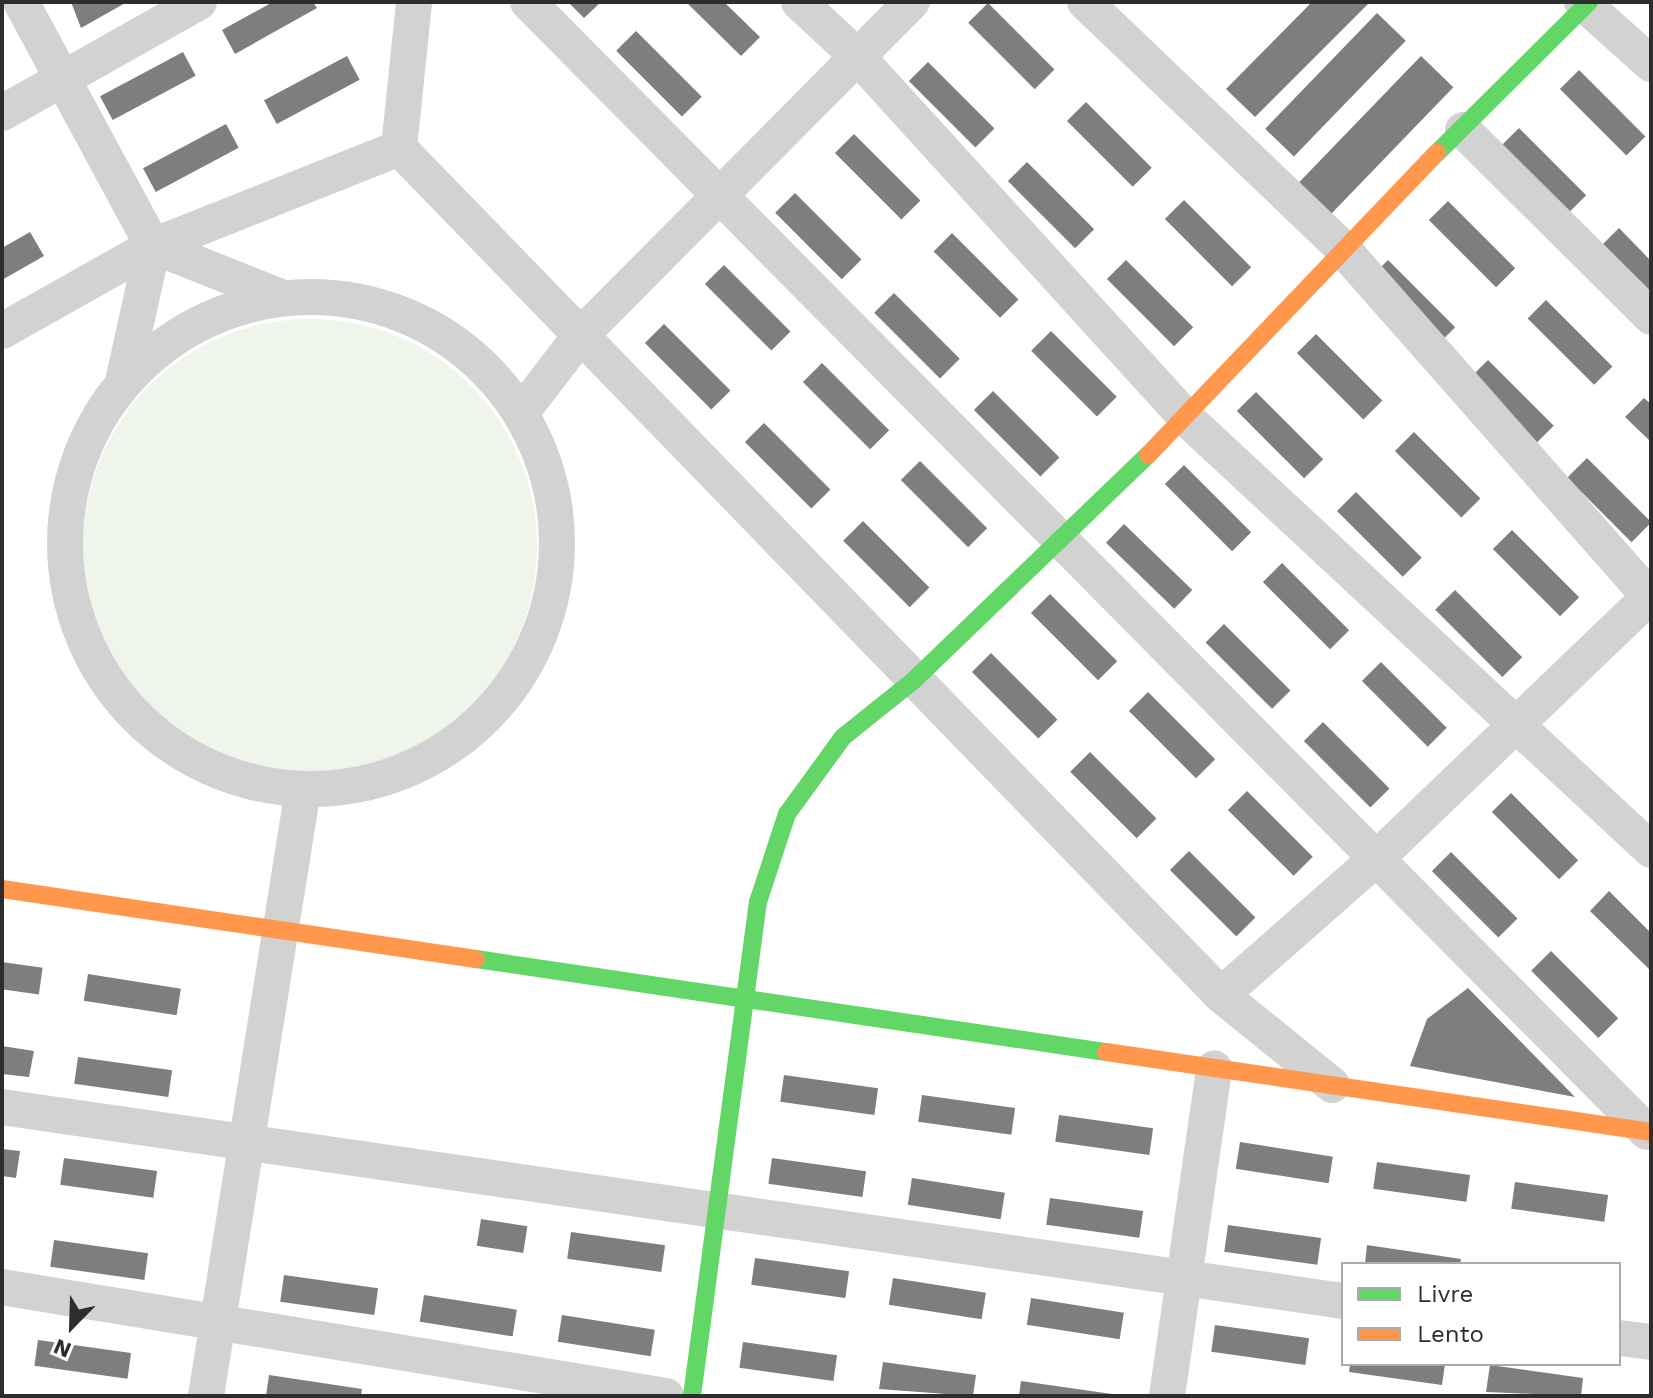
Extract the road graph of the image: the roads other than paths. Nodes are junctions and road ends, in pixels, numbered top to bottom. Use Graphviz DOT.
graph roads {
  1 [pos="21,2"];
  2 [pos="199,2"];
  3 [pos="414,2"];
  4 [pos="528,2"];
  5 [pos="799,2"];
  6 [pos="912,2"];
  7 [pos="1085,2"];
  8 [pos="1586,3"];
  9 [pos="856,55"];
  10 [pos="1651,64"];
  11 [pos="63,80"];
  12 [pos="2,113"];
  13 [pos="1463,130"];
  14 [pos="399,148"];
  15 [pos="722,195"];
  16 [pos="153,246"];
  17 [pos="1342,248"];
  18 [pos="283,298"];
  19 [pos="1651,317"];
  20 [pos="2,331"];
  21 [pos="581,335"];
  22 [pos="123,382"];
  23 [pos="521,413"];
  24 [pos="1186,418"];
  25 [pos="1063,537"];
  26 [pos="1650,597"];
  27 [pos="913,681"];
  28 [pos="1514,729"];
  29 [pos="303,790"];
  30 [pos="1651,850"];
  31 [pos="1377,858"];
  32 [pos="2,889"];
  33 [pos="286,931"];
  34 [pos="1221,995"];
  35 [pos="743,998"];
  36 [pos="1214,1068"];
  37 [pos="1332,1085"];
  38 [pos="2,1107"];
  39 [pos="1649,1132"];
  40 [pos="251,1143"];
  41 [pos="718,1211"];
  42 [pos="1183,1280"];
  43 [pos="2,1287"];
  44 [pos="1341,1301"];
  45 [pos="216,1320"];
  46 [pos="1621,1338"];
  47 [pos="1651,1342"];
  48 [pos="206,1396"];
  49 [pos="666,1396"];
  50 [pos="692,1396"];
  51 [pos="1167,1396"];
  1 -- 11 [label="street"];
  2 -- 11 [label="street"];
  3 -- 14 [label="street"];
  4 -- 15 [label="street"];
  5 -- 9 [label="street"];
  6 -- 9 [label="street"];
  7 -- 17 [label="street"];
  8 -- 10 [label="street"];
  8 -- 13 [label="street"];
  9 -- 15 [label="street"];
  9 -- 24 [label="street"];
  11 -- 12 [label="street"];
  11 -- 16 [label="street"];
  13 -- 17 [label="street"];
  13 -- 19 [label="street"];
  14 -- 16 [label="street"];
  14 -- 21 [label="street"];
  15 -- 21 [label="street"];
  15 -- 25 [label="street"];
  16 -- 18 [label="street"];
  16 -- 20 [label="street"];
  16 -- 22 [label="street"];
  17 -- 24 [label="street"];
  17 -- 26 [label="street"];
  18 -- 22 [label="street"];
  18 -- 23 [label="street"];
  21 -- 23 [label="street"];
  21 -- 27 [label="street"];
  22 -- 29 [label="street"];
  23 -- 29 [label="street"];
  24 -- 25 [label="street"];
  24 -- 28 [label="street"];
  25 -- 27 [label="street"];
  25 -- 31 [label="street"];
  26 -- 28 [label="street"];
  27 -- 34 [label="street"];
  27 -- 35 [label="street"];
  28 -- 30 [label="street"];
  28 -- 31 [label="street"];
  29 -- 33 [label="street"];
  31 -- 34 [label="street"];
  31 -- 39 [label="street"];
  32 -- 33 [label="street"];
  33 -- 35 [label="street"];
  33 -- 40 [label="street"];
  34 -- 37 [label="street"];
  35 -- 36 [label="street"];
  35 -- 41 [label="street"];
  36 -- 37 [label="street"];
  36 -- 42 [label="street"];
  37 -- 39 [label="street"];
  38 -- 40 [label="street"];
  40 -- 41 [label="street"];
  40 -- 45 [label="street"];
  41 -- 42 [label="street"];
  41 -- 50 [label="street"];
  42 -- 44 [label="street"];
  42 -- 51 [label="street"];
  43 -- 45 [label="street"];
  45 -- 48 [label="street"];
  45 -- 49 [label="street"];
  46 -- 47 [label="street"];
}
